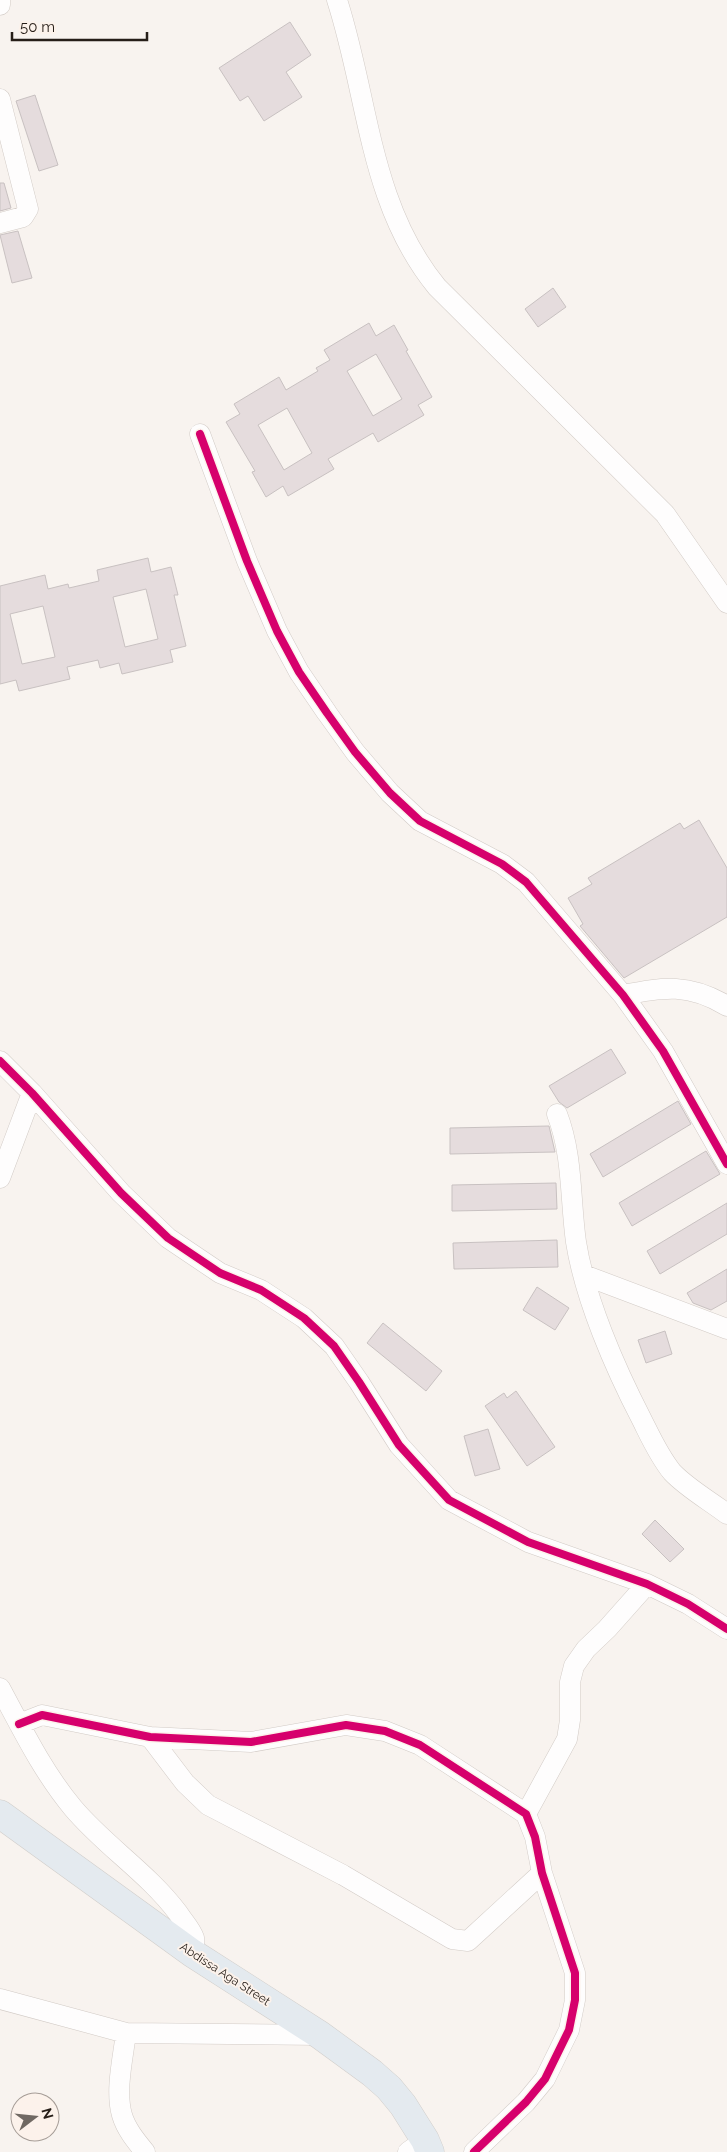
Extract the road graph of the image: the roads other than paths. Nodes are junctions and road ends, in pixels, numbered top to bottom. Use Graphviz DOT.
graph roads {
  1 [pos="0,0"];
  2 [pos="337,0"];
  3 [pos="0,5"];
  4 [pos="0,99"];
  5 [pos="0,223"];
  6 [pos="200,434"];
  7 [pos="727,603"];
  8 [pos="623,995"];
  9 [pos="727,1006"];
  10 [pos="0,1061"];
  11 [pos="7,1078"];
  12 [pos="32,1093"];
  13 [pos="557,1114"];
  14 [pos="727,1164"];
  15 [pos="0,1178"];
  16 [pos="584,1275"];
  17 [pos="727,1329"];
  18 [pos="727,1514"];
  19 [pos="647,1584"];
  20 [pos="727,1629"];
  21 [pos="0,1688"];
  22 [pos="19,1724"];
  23 [pos="150,1737"];
  24 [pos="0,1814"];
  25 [pos="526,1814"];
  26 [pos="542,1873"];
  27 [pos="192,1953"];
  28 [pos="0,1999"];
  29 [pos="126,2033"];
  30 [pos="320,2035"];
  31 [pos="421,2148"];
  32 [pos="145,2152"];
  33 [pos="474,2152"];
  1 -- 3 [label="street"];
  2 -- 7 [label="street"];
  4 -- 5 [label="street"];
  6 -- 8 [label="street"];
  8 -- 9 [label="street"];
  8 -- 14 [label="street"];
  10 -- 11 [label="street"];
  11 -- 12 [label="street"];
  12 -- 15 [label="street"];
  12 -- 19 [label="street"];
  13 -- 16 [label="street"];
  16 -- 17 [label="street"];
  16 -- 18 [label="street"];
  19 -- 20 [label="street"];
  19 -- 25 [label="street"];
  21 -- 22 [label="street"];
  22 -- 23 [label="street"];
  22 -- 27 [label="street"];
  23 -- 25 [label="street"];
  23 -- 26 [label="street"];
  24 -- 27 [label="highway, Abdissa Aga Street"];
  25 -- 26 [label="street"];
  26 -- 33 [label="street"];
  27 -- 30 [label="highway, Abdissa Aga Street"];
  28 -- 29 [label="street"];
  29 -- 30 [label="street"];
  29 -- 32 [label="street"];
  30 -- 31 [label="highway, Abdissa Aga Street"];
}
